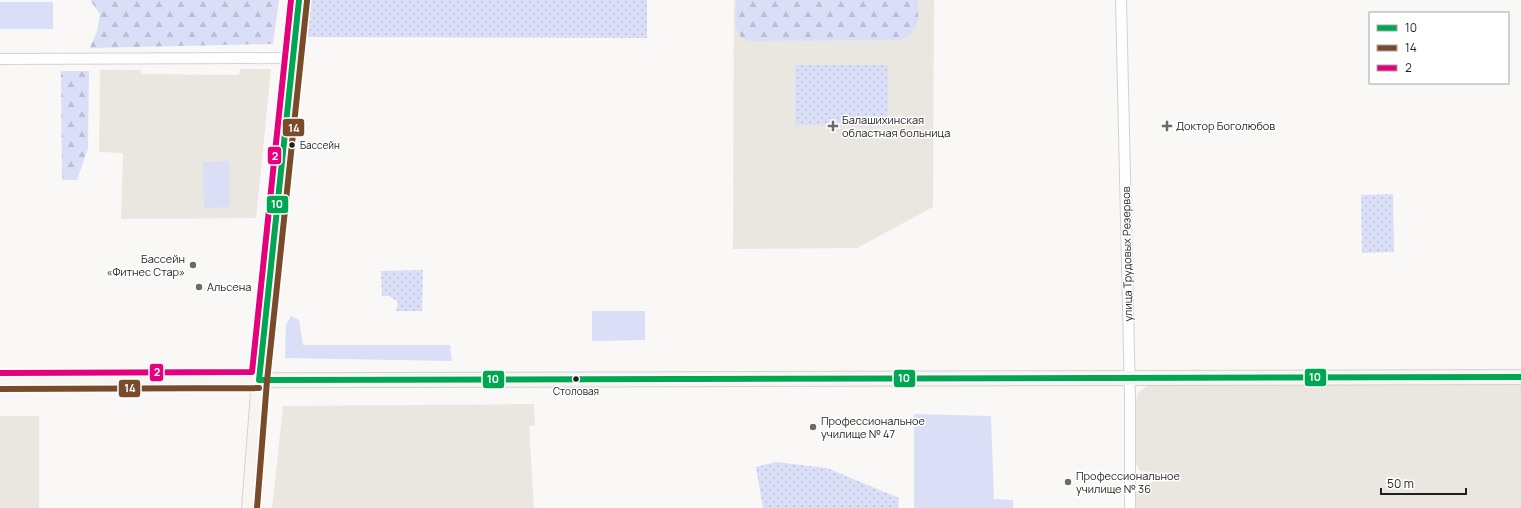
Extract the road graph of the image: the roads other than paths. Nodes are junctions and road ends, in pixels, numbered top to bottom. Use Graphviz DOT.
graph roads {
  1 [pos="299,0"];
  2 [pos="1121,0"];
  3 [pos="292,58"];
  4 [pos="0,59"];
  5 [pos="1521,377"];
  6 [pos="1130,378"];
  7 [pos="259,380"];
  8 [pos="0,381"];
  9 [pos="249,508"];
  10 [pos="1130,508"];
  1 -- 3 [label="main road"];
  2 -- 6 [label="street, улица Трудовых Резервов"];
  3 -- 4 [label="street"];
  3 -- 7 [label="main road"];
  5 -- 6 [label="main road"];
  6 -- 7 [label="main road"];
  6 -- 10 [label="street, улица Трудовых Резервов"];
  7 -- 8 [label="main road"];
  7 -- 9 [label="main road"];
}
